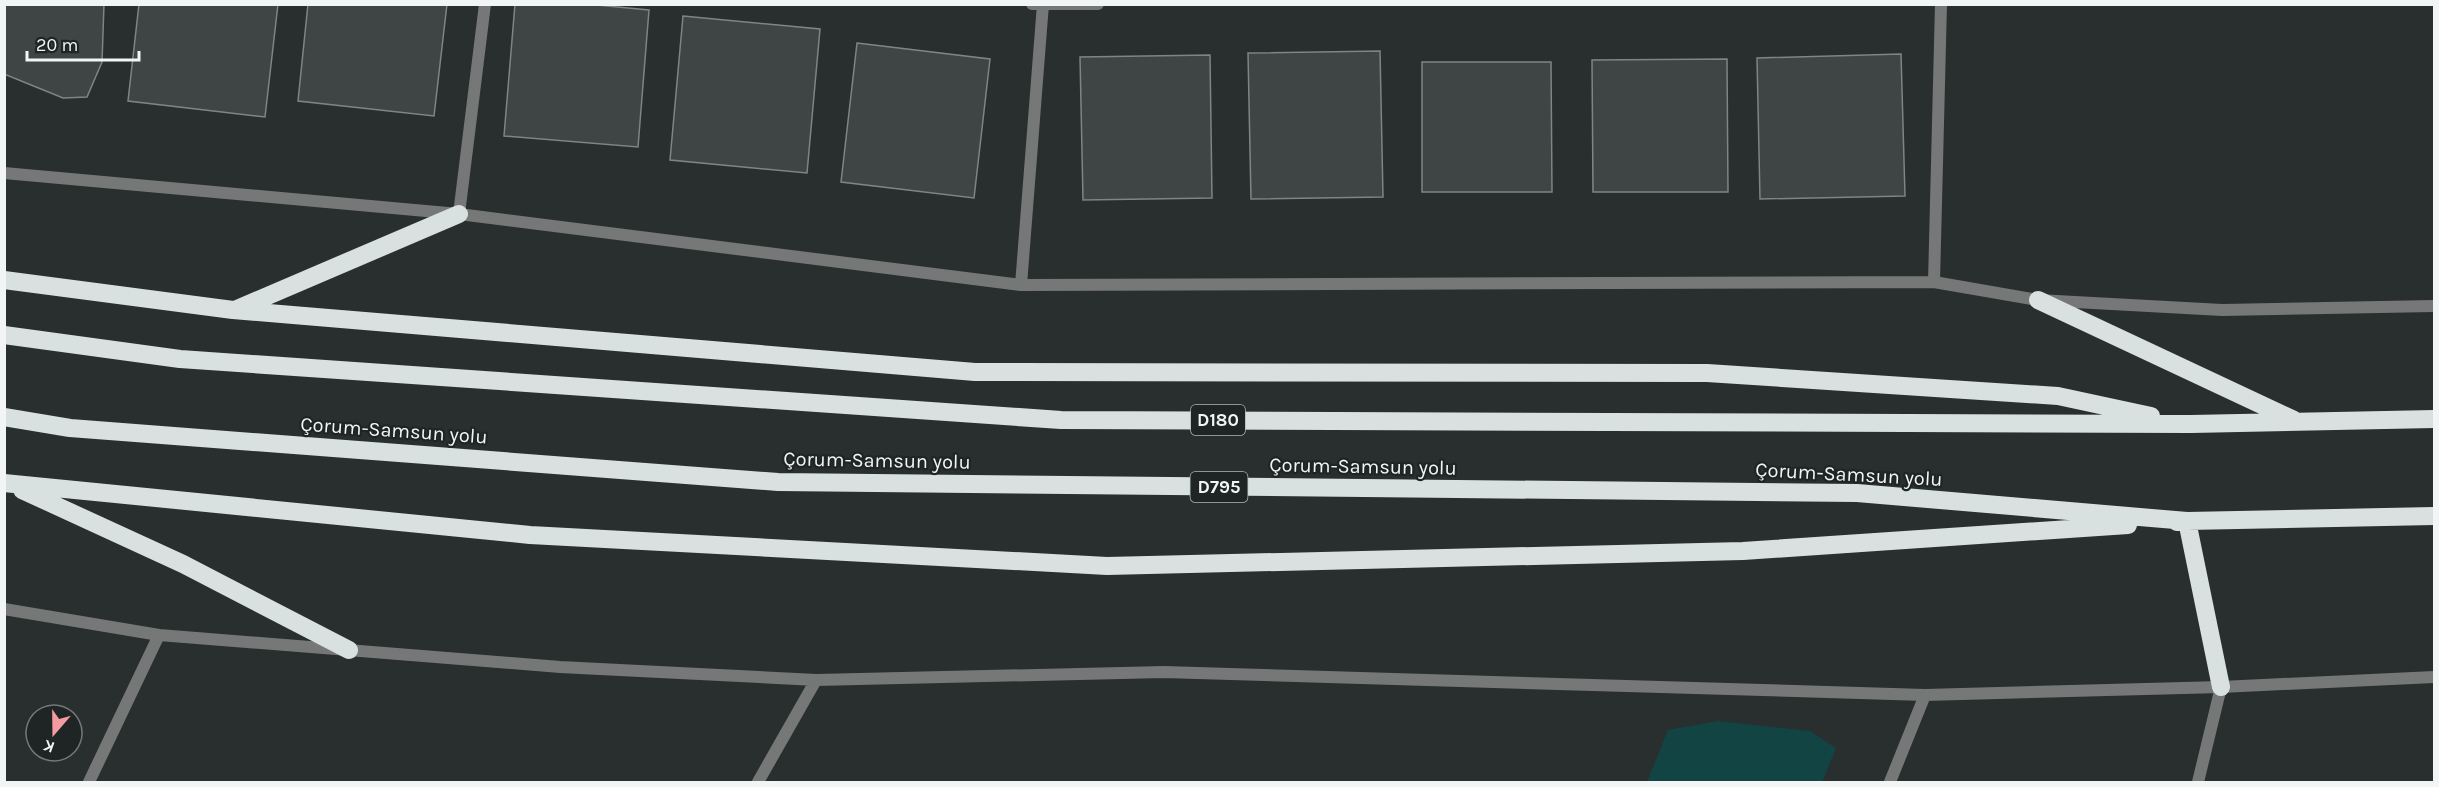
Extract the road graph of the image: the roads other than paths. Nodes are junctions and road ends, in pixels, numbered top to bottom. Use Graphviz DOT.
graph roads {
  1 [pos="485,4"];
  2 [pos="1098,4"];
  3 [pos="1941,4"];
  4 [pos="1039,5"];
  5 [pos="4,173"];
  6 [pos="459,214"];
  7 [pos="4,280"];
  8 [pos="1934,282"];
  9 [pos="1021,285"];
  10 [pos="2038,300"];
  11 [pos="2434,306"];
  12 [pos="233,310"];
  13 [pos="4,335"];
  14 [pos="4,417"];
  15 [pos="2434,419"];
  16 [pos="2298,422"];
  17 [pos="2191,424"];
  18 [pos="7,484"];
  19 [pos="2434,516"];
  20 [pos="2187,521"];
  21 [pos="4,609"];
  22 [pos="159,635"];
  23 [pos="349,650"];
  24 [pos="2434,677"];
  25 [pos="816,680"];
  26 [pos="2221,687"];
  27 [pos="1925,695"];
  28 [pos="89,783"];
  29 [pos="758,783"];
  30 [pos="1890,783"];
  31 [pos="2198,783"];
  1 -- 6 [label="street"];
  2 -- 4 [label="street"];
  3 -- 8 [label="street"];
  4 -- 9 [label="street"];
  5 -- 6 [label="street"];
  6 -- 9 [label="street"];
  6 -- 12 [label="highway"];
  7 -- 12 [label="highway"];
  8 -- 9 [label="street"];
  8 -- 10 [label="street"];
  10 -- 11 [label="street"];
  10 -- 16 [label="highway"];
  12 -- 17 [label="highway"];
  13 -- 17 [label="highway, D180"];
  14 -- 20 [label="highway, Çorum-Samsun yolu / D795"];
  15 -- 16 [label="highway, D180"];
  16 -- 17 [label="highway, D180"];
  18 -- 20 [label="highway"];
  18 -- 23 [label="highway"];
  19 -- 20 [label="highway, Çorum-Samsun yolu / D795"];
  20 -- 26 [label="highway"];
  21 -- 22 [label="street"];
  22 -- 23 [label="street"];
  22 -- 28 [label="street"];
  23 -- 25 [label="street"];
  24 -- 26 [label="street"];
  25 -- 27 [label="street"];
  25 -- 29 [label="street"];
  26 -- 27 [label="street"];
  26 -- 31 [label="street"];
  27 -- 30 [label="street"];
}
